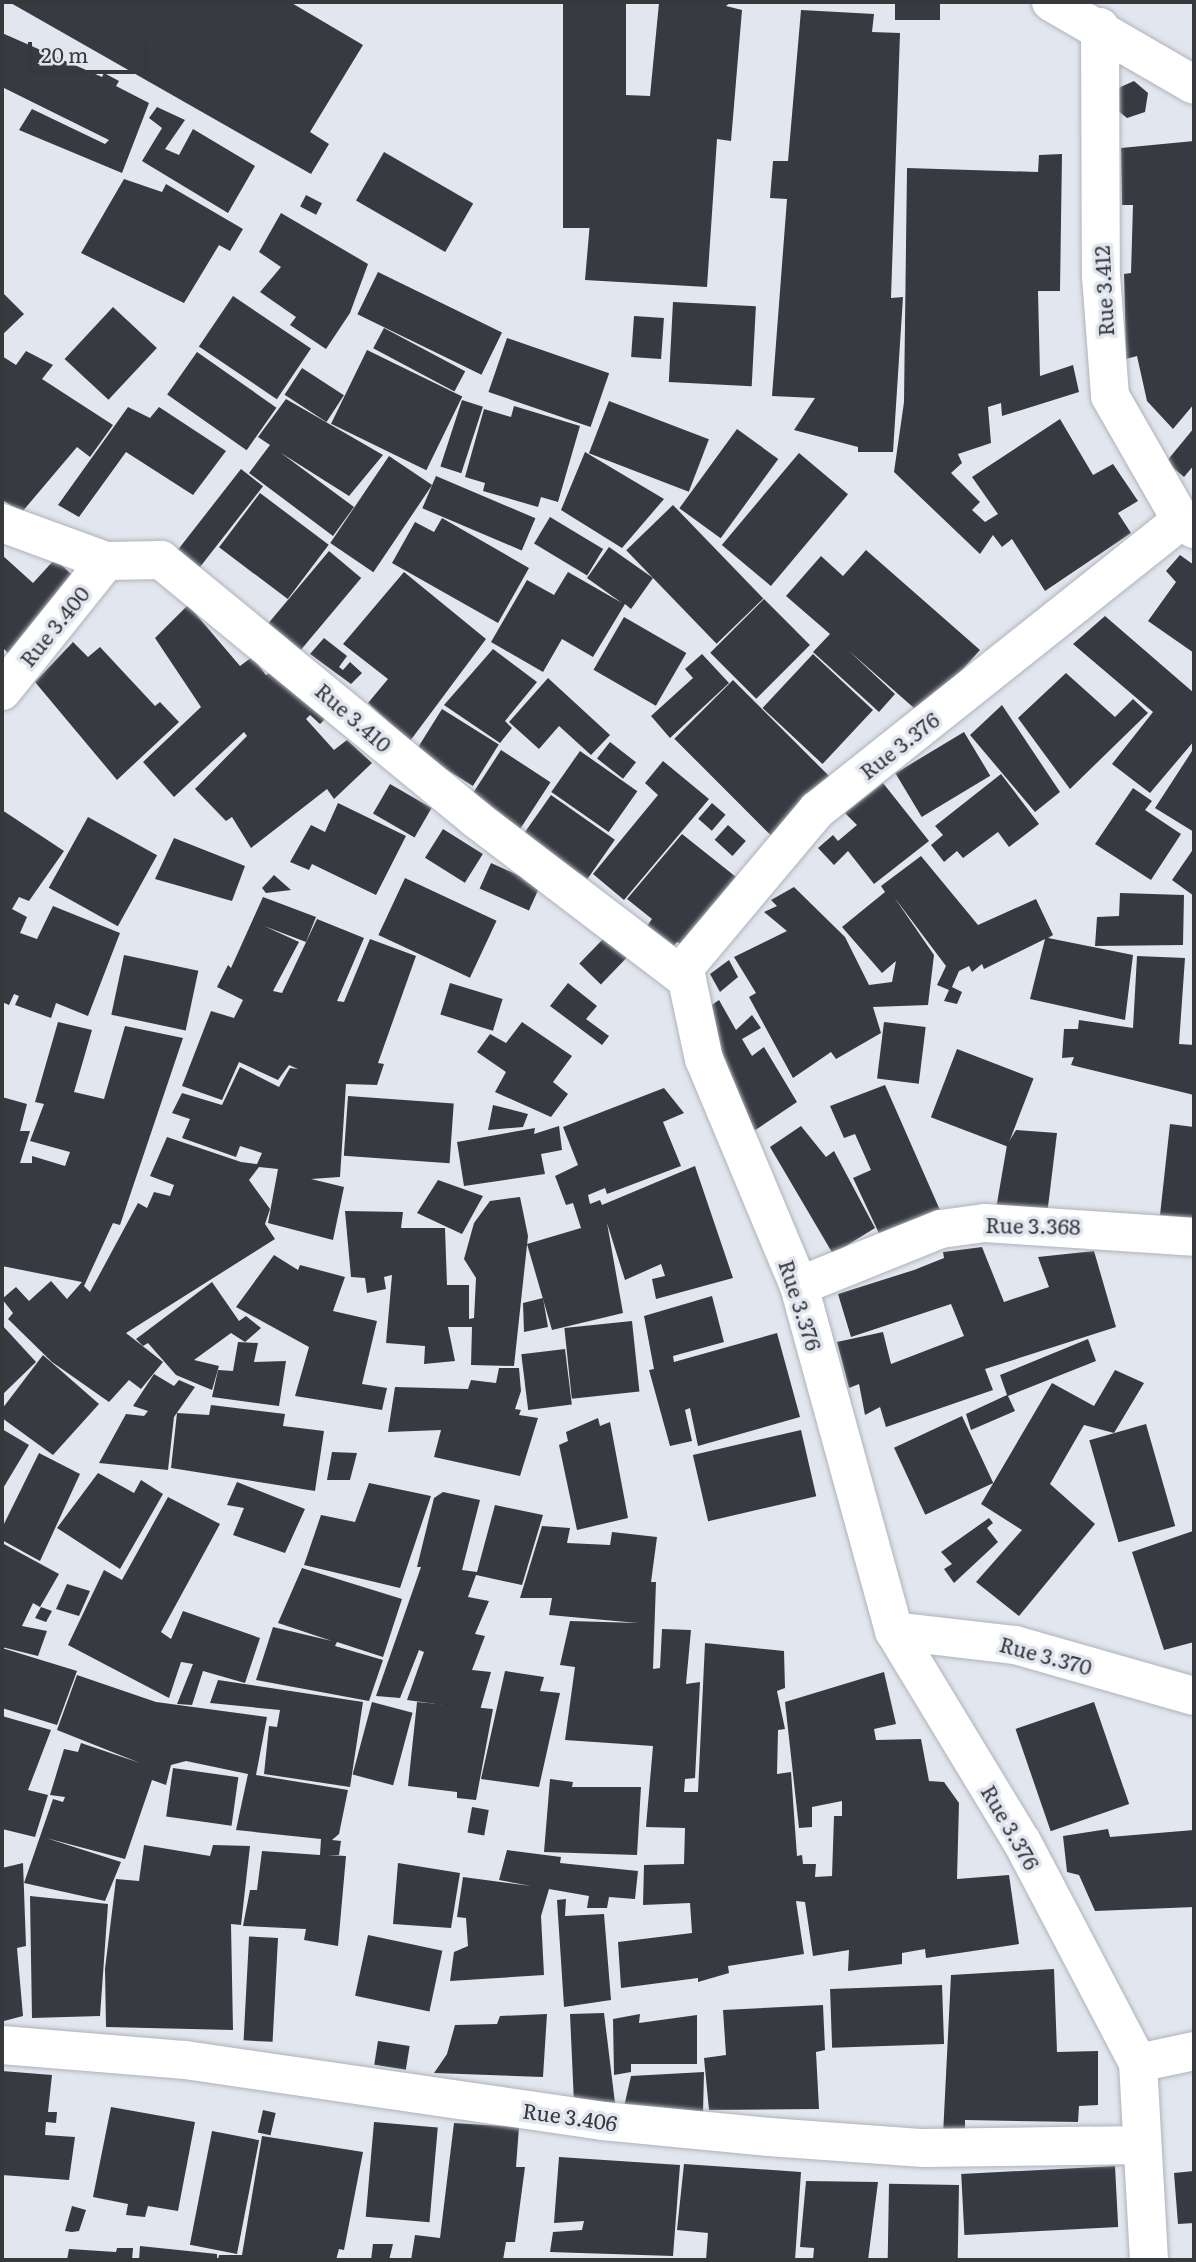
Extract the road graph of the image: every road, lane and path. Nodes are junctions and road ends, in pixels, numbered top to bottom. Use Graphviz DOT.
graph roads {
  1 [pos="1051,2"];
  2 [pos="1100,27"];
  3 [pos="1194,85"];
  4 [pos="2,523"];
  5 [pos="1188,524"];
  6 [pos="106,561"];
  7 [pos="2,691"];
  8 [pos="681,972"];
  9 [pos="1194,1237"];
  10 [pos="799,1286"];
  11 [pos="894,1631"];
  12 [pos="1194,1696"];
  13 [pos="2,2045"];
  14 [pos="1194,2051"];
  15 [pos="1138,2063"];
  16 [pos="1141,2146"];
  17 [pos="1149,2260"];
  1 -- 2 [label="street"];
  2 -- 3 [label="street"];
  2 -- 5 [label="street, Rue 3.412"];
  4 -- 6 [label="street, Rue 3.410"];
  5 -- 8 [label="street, Rue 3.376"];
  6 -- 7 [label="street, Rue 3.400"];
  6 -- 8 [label="street, Rue 3.410"];
  8 -- 10 [label="street, Rue 3.376"];
  9 -- 10 [label="street, Rue 3.368"];
  10 -- 11 [label="street, Rue 3.376"];
  11 -- 12 [label="street, Rue 3.370"];
  11 -- 15 [label="street, Rue 3.376"];
  13 -- 16 [label="street, Rue 3.406"];
  14 -- 15 [label="street"];
  15 -- 16 [label="street, Rue 3.376"];
  16 -- 17 [label="street, Rue 3.376"];
}
